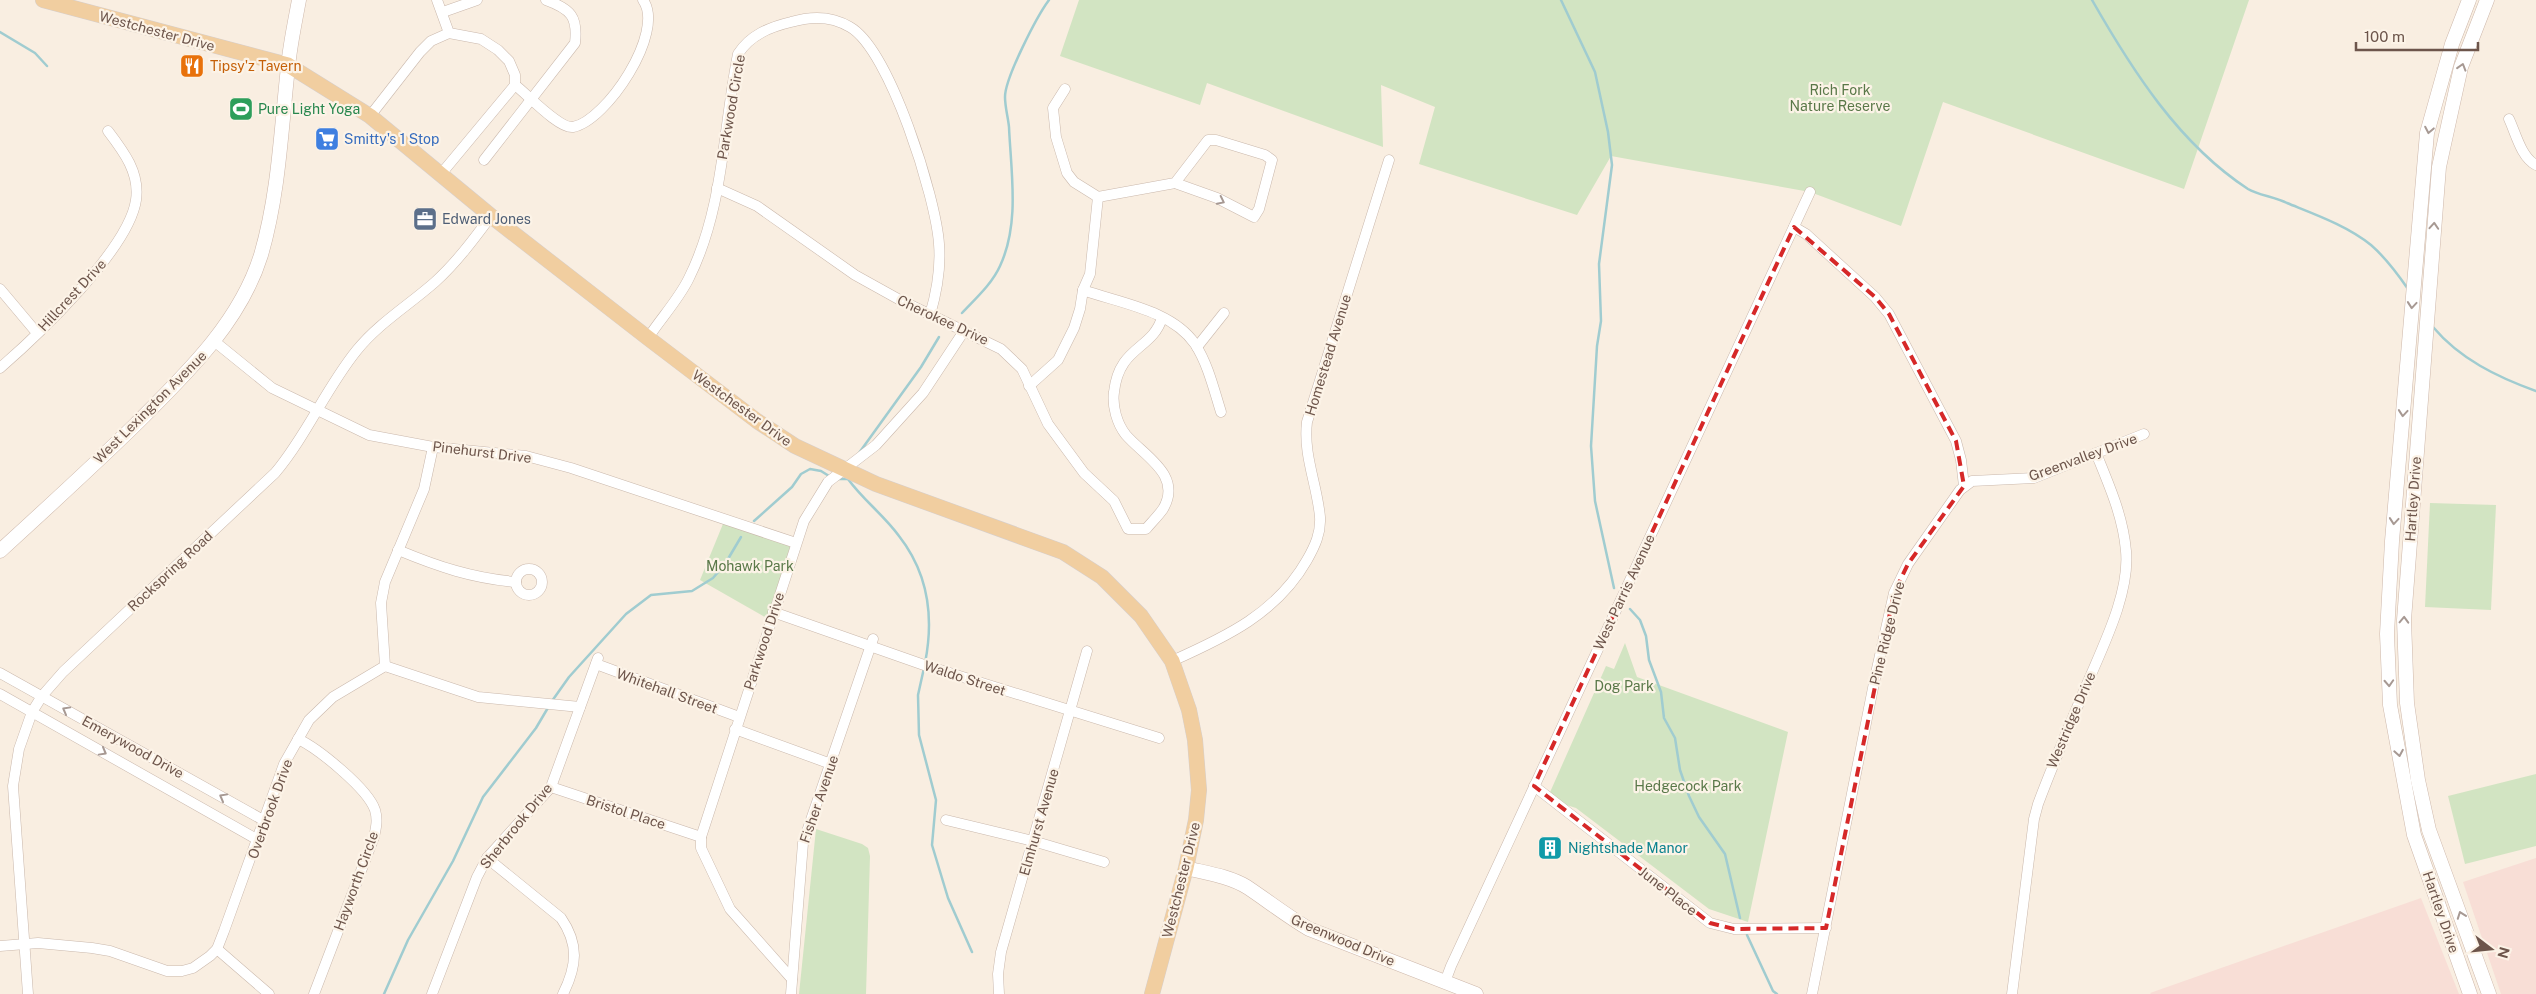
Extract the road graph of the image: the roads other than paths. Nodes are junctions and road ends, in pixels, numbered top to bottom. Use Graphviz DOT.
graph roads {
  1 [pos="43,0"];
  2 [pos="299,0"];
  3 [pos="437,0"];
  4 [pos="477,0"];
  5 [pos="546,0"];
  6 [pos="643,0"];
  7 [pos="2469,0"];
  8 [pos="2487,0"];
  9 [pos="442,12"];
  10 [pos="449,33"];
  11 [pos="288,65"];
  12 [pos="515,85"];
  13 [pos="1065,88"];
  14 [pos="532,98"];
  15 [pos="370,116"];
  16 [pos="2509,119"];
  17 [pos="108,131"];
  18 [pos="484,160"];
  19 [pos="1388,160"];
  20 [pos="2536,165"];
  21 [pos="441,174"];
  22 [pos="1175,182"];
  23 [pos="718,188"];
  24 [pos="1810,192"];
  25 [pos="1098,197"];
  26 [pos="492,216"];
  27 [pos="1794,227"];
  28 [pos="0,289"];
  29 [pos="1083,290"];
  30 [pos="1224,313"];
  31 [pos="930,314"];
  32 [pos="1162,318"];
  33 [pos="964,331"];
  34 [pos="37,333"];
  35 [pos="648,338"];
  36 [pos="214,341"];
  37 [pos="1197,346"];
  38 [pos="0,368"];
  39 [pos="1029,386"];
  40 [pos="318,410"];
  41 [pos="1222,412"];
  42 [pos="2144,434"];
  43 [pos="433,447"];
  44 [pos="2096,453"];
  45 [pos="844,470"];
  46 [pos="1964,486"];
  47 [pos="796,543"];
  48 [pos="0,550"];
  49 [pos="398,550"];
  50 [pos="516,582"];
  51 [pos="773,612"];
  52 [pos="871,643"];
  53 [pos="1087,651"];
  54 [pos="597,661"];
  55 [pos="1172,661"];
  56 [pos="386,666"];
  57 [pos="0,673"];
  58 [pos="0,694"];
  59 [pos="42,696"];
  60 [pos="580,707"];
  61 [pos="32,712"];
  62 [pos="1071,712"];
  63 [pos="739,717"];
  64 [pos="735,729"];
  65 [pos="1159,738"];
  66 [pos="298,739"];
  67 [pos="831,764"];
  68 [pos="1534,786"];
  69 [pos="551,787"];
  70 [pos="946,820"];
  71 [pos="265,821"];
  72 [pos="701,836"];
  73 [pos="258,840"];
  74 [pos="1033,841"];
  75 [pos="487,858"];
  76 [pos="1104,862"];
  77 [pos="1186,868"];
  78 [pos="1826,928"];
  79 [pos="25,943"];
  80 [pos="0,946"];
  81 [pos="216,949"];
  82 [pos="792,979"];
  83 [pos="1444,988"];
  84 [pos="28,994"];
  85 [pos="269,994"];
  86 [pos="314,994"];
  87 [pos="432,994"];
  88 [pos="563,994"];
  89 [pos="790,994"];
  90 [pos="1000,994"];
  91 [pos="1152,994"];
  92 [pos="1476,994"];
  93 [pos="1812,994"];
  94 [pos="2012,994"];
  95 [pos="2470,994"];
  96 [pos="2489,994"];
  1 -- 11 [label="main road, Westchester Drive"];
  2 -- 11 [label="street, West Lexington Avenue"];
  3 -- 9 [label="street"];
  4 -- 9 [label="street"];
  5 -- 14 [label="street"];
  6 -- 14 [label="street"];
  7 -- 95 [label="street, Hartley Drive, one-way"];
  96 -- 8 [label="street, Hartley Drive, one-way"];
  9 -- 10 [label="street"];
  10 -- 12 [label="street"];
  10 -- 15 [label="street"];
  11 -- 15 [label="main road, Westchester Drive"];
  11 -- 36 [label="street, West Lexington Avenue"];
  12 -- 14 [label="street"];
  12 -- 21 [label="street"];
  13 -- 25 [label="street"];
  14 -- 18 [label="street"];
  15 -- 21 [label="main road, Westchester Drive"];
  16 -- 20 [label="street"];
  17 -- 34 [label="street, Hillcrest Drive"];
  19 -- 55 [label="street, Homestead Avenue"];
  21 -- 26 [label="main road, Westchester Drive"];
  22 -- 22 [label="street, one-way"];
  22 -- 25 [label="street"];
  23 -- 31 [label="street, Cherokee Drive"];
  23 -- 31 [label="street, Parkwood Circle"];
  23 -- 35 [label="street, Parkwood Circle"];
  24 -- 27 [label="street, West Parris Avenue"];
  25 -- 29 [label="street"];
  26 -- 35 [label="main road, Westchester Drive"];
  26 -- 40 [label="street, Rockspring Road"];
  27 -- 46 [label="street"];
  27 -- 68 [label="street, West Parris Avenue"];
  28 -- 34 [label="street"];
  29 -- 32 [label="street"];
  29 -- 39 [label="street"];
  30 -- 37 [label="street"];
  31 -- 33 [label="street, Cherokee Drive"];
  32 -- 37 [label="street"];
  32 -- 39 [label="street, Cherokee Drive"];
  33 -- 39 [label="street, Cherokee Drive"];
  33 -- 45 [label="street, Parkwood Drive"];
  34 -- 38 [label="street, Hillcrest Drive"];
  35 -- 45 [label="main road, Westchester Drive"];
  36 -- 40 [label="street, Pinehurst Drive"];
  36 -- 48 [label="street, West Lexington Avenue"];
  37 -- 41 [label="street"];
  40 -- 43 [label="street, Pinehurst Drive"];
  40 -- 59 [label="street, Rockspring Road"];
  42 -- 44 [label="street, Greenvalley Drive"];
  43 -- 47 [label="street, Pinehurst Drive"];
  43 -- 49 [label="street"];
  44 -- 46 [label="street, Greenvalley Drive"];
  44 -- 94 [label="street, Westridge Drive"];
  45 -- 47 [label="street, Parkwood Drive"];
  45 -- 55 [label="main road, Westchester Drive"];
  46 -- 78 [label="street, Pine Ridge Drive"];
  47 -- 51 [label="street, Parkwood Drive"];
  49 -- 50 [label="street"];
  49 -- 56 [label="street"];
  51 -- 52 [label="street, Waldo Street"];
  51 -- 63 [label="street, Parkwood Drive"];
  52 -- 62 [label="street, Waldo Street"];
  52 -- 67 [label="street, Fisher Avenue"];
  53 -- 62 [label="street, Elmhurst Avenue"];
  54 -- 60 [label="street, Sherbrook Drive"];
  54 -- 63 [label="street, Whitehall Street"];
  55 -- 77 [label="main road, Westchester Drive"];
  56 -- 60 [label="street"];
  56 -- 66 [label="street, Overbrook Drive"];
  57 -- 59 [label="street, Emerywood Drive"];
  58 -- 61 [label="street, Emerywood Drive"];
  59 -- 61 [label="street, Rockspring Road"];
  71 -- 59 [label="street, Emerywood Drive, one-way"];
  60 -- 69 [label="street, Sherbrook Drive"];
  61 -- 73 [label="street, Emerywood Drive, one-way"];
  61 -- 79 [label="street, Rockspring Road"];
  62 -- 65 [label="street, Waldo Street"];
  62 -- 74 [label="street, Elmhurst Avenue"];
  63 -- 64 [label="street, Parkwood Drive"];
  64 -- 67 [label="street"];
  64 -- 72 [label="street, Parkwood Drive"];
  66 -- 71 [label="street, Overbrook Drive"];
  66 -- 86 [label="street, Hayworth Circle"];
  67 -- 82 [label="street, Fisher Avenue"];
  68 -- 78 [label="street, June Place"];
  68 -- 83 [label="street, West Parris Avenue"];
  69 -- 72 [label="street, Bristol Place"];
  69 -- 75 [label="street, Sherbrook Drive"];
  70 -- 74 [label="street"];
  71 -- 73 [label="street, Overbrook Drive"];
  72 -- 82 [label="street"];
  73 -- 81 [label="street, Overbrook Drive"];
  74 -- 76 [label="street"];
  74 -- 90 [label="street, Elmhurst Avenue"];
  75 -- 87 [label="street, Sherbrook Drive"];
  75 -- 88 [label="street"];
  77 -- 83 [label="street, Greenwood Drive"];
  77 -- 91 [label="main road, Westchester Drive"];
  78 -- 93 [label="street, Pine Ridge Drive"];
  79 -- 80 [label="street"];
  79 -- 81 [label="street"];
  79 -- 84 [label="street, Rockspring Road"];
  81 -- 85 [label="street"];
  82 -- 89 [label="street, Fisher Avenue"];
  83 -- 92 [label="street, Greenwood Drive"];
}
